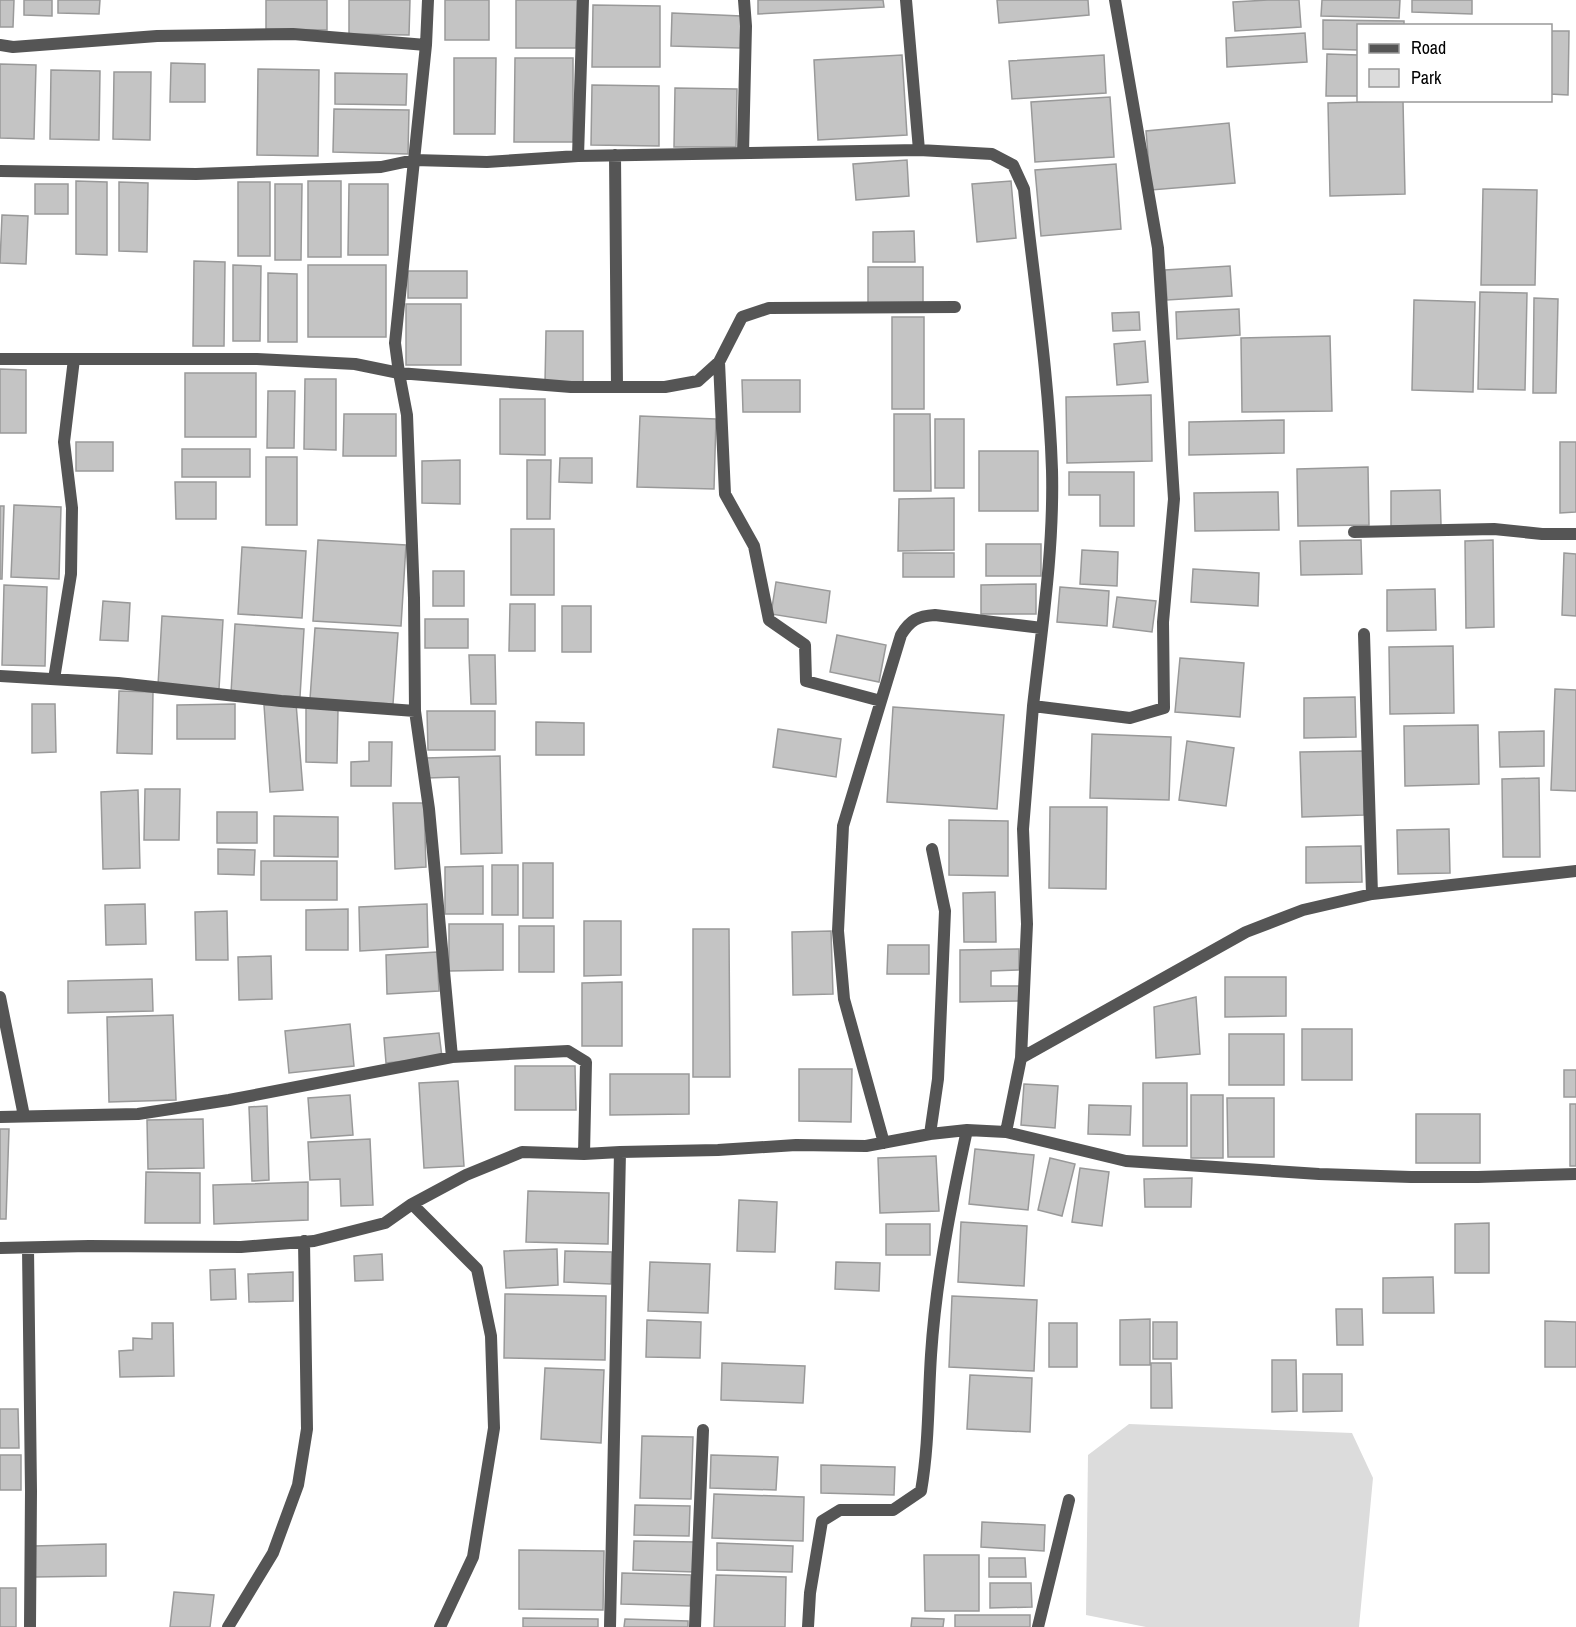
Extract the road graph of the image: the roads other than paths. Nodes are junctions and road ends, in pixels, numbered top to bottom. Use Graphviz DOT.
graph roads {
  1 [pos="428,0"];
  2 [pos="583,0"];
  3 [pos="744,0"];
  4 [pos="906,0"];
  5 [pos="1115,0"];
  6 [pos="0,45"];
  7 [pos="426,45"];
  8 [pos="919,150"];
  9 [pos="743,153"];
  10 [pos="615,155"];
  11 [pos="578,156"];
  12 [pos="414,160"];
  13 [pos="0,171"];
  14 [pos="955,308"];
  15 [pos="0,359"];
  16 [pos="74,359"];
  17 [pos="719,362"];
  18 [pos="399,373"];
  19 [pos="617,387"];
  20 [pos="1354,532"];
  21 [pos="1576,534"];
  22 [pos="1042,628"];
  23 [pos="1364,634"];
  24 [pos="0,676"];
  25 [pos="54,679"];
  26 [pos="881,701"];
  27 [pos="1033,706"];
  28 [pos="415,711"];
  29 [pos="932,849"];
  30 [pos="1576,871"];
  31 [pos="1372,894"];
  32 [pos="0,997"];
  33 [pos="453,1057"];
  34 [pos="1021,1058"];
  35 [pos="24,1116"];
  36 [pos="0,1117"];
  37 [pos="967,1130"];
  38 [pos="1006,1132"];
  39 [pos="930,1134"];
  40 [pos="884,1143"];
  41 [pos="620,1152"];
  42 [pos="585,1154"];
  43 [pos="1576,1174"];
  44 [pos="412,1204"];
  45 [pos="304,1241"];
  46 [pos="0,1248"];
  47 [pos="28,1248"];
  48 [pos="703,1430"];
  49 [pos="1069,1500"];
  50 [pos="30,1627"];
  51 [pos="228,1627"];
  52 [pos="440,1627"];
  53 [pos="610,1627"];
  54 [pos="695,1627"];
  55 [pos="808,1627"];
  56 [pos="1038,1627"];
  1 -- 7 [label="street"];
  2 -- 11 [label="street"];
  3 -- 9 [label="street"];
  4 -- 8 [label="street"];
  5 -- 27 [label="street"];
  6 -- 7 [label="street"];
  7 -- 12 [label="street"];
  8 -- 9 [label="street"];
  8 -- 22 [label="street"];
  9 -- 10 [label="street"];
  10 -- 11 [label="street"];
  10 -- 19 [label="street"];
  11 -- 12 [label="street"];
  12 -- 13 [label="street"];
  12 -- 18 [label="street"];
  14 -- 17 [label="street"];
  15 -- 16 [label="street"];
  16 -- 18 [label="street"];
  16 -- 25 [label="street"];
  17 -- 19 [label="street"];
  17 -- 26 [label="street"];
  18 -- 19 [label="street"];
  18 -- 28 [label="street"];
  20 -- 21 [label="street"];
  22 -- 26 [label="street"];
  22 -- 27 [label="street"];
  23 -- 31 [label="street"];
  24 -- 25 [label="street"];
  25 -- 28 [label="street"];
  26 -- 40 [label="street"];
  27 -- 34 [label="street"];
  28 -- 33 [label="street"];
  29 -- 39 [label="street"];
  30 -- 31 [label="street"];
  31 -- 34 [label="street"];
  32 -- 35 [label="street"];
  33 -- 35 [label="street"];
  33 -- 42 [label="street"];
  34 -- 38 [label="street"];
  35 -- 36 [label="street"];
  37 -- 38 [label="street"];
  37 -- 39 [label="street"];
  37 -- 55 [label="street"];
  38 -- 43 [label="street"];
  39 -- 40 [label="street"];
  40 -- 41 [label="street"];
  41 -- 42 [label="street"];
  41 -- 53 [label="street"];
  42 -- 44 [label="street"];
  44 -- 45 [label="street"];
  44 -- 52 [label="street"];
  45 -- 47 [label="street"];
  45 -- 51 [label="street"];
  46 -- 47 [label="street"];
  47 -- 50 [label="street"];
  48 -- 54 [label="street"];
  49 -- 56 [label="street"];
}
